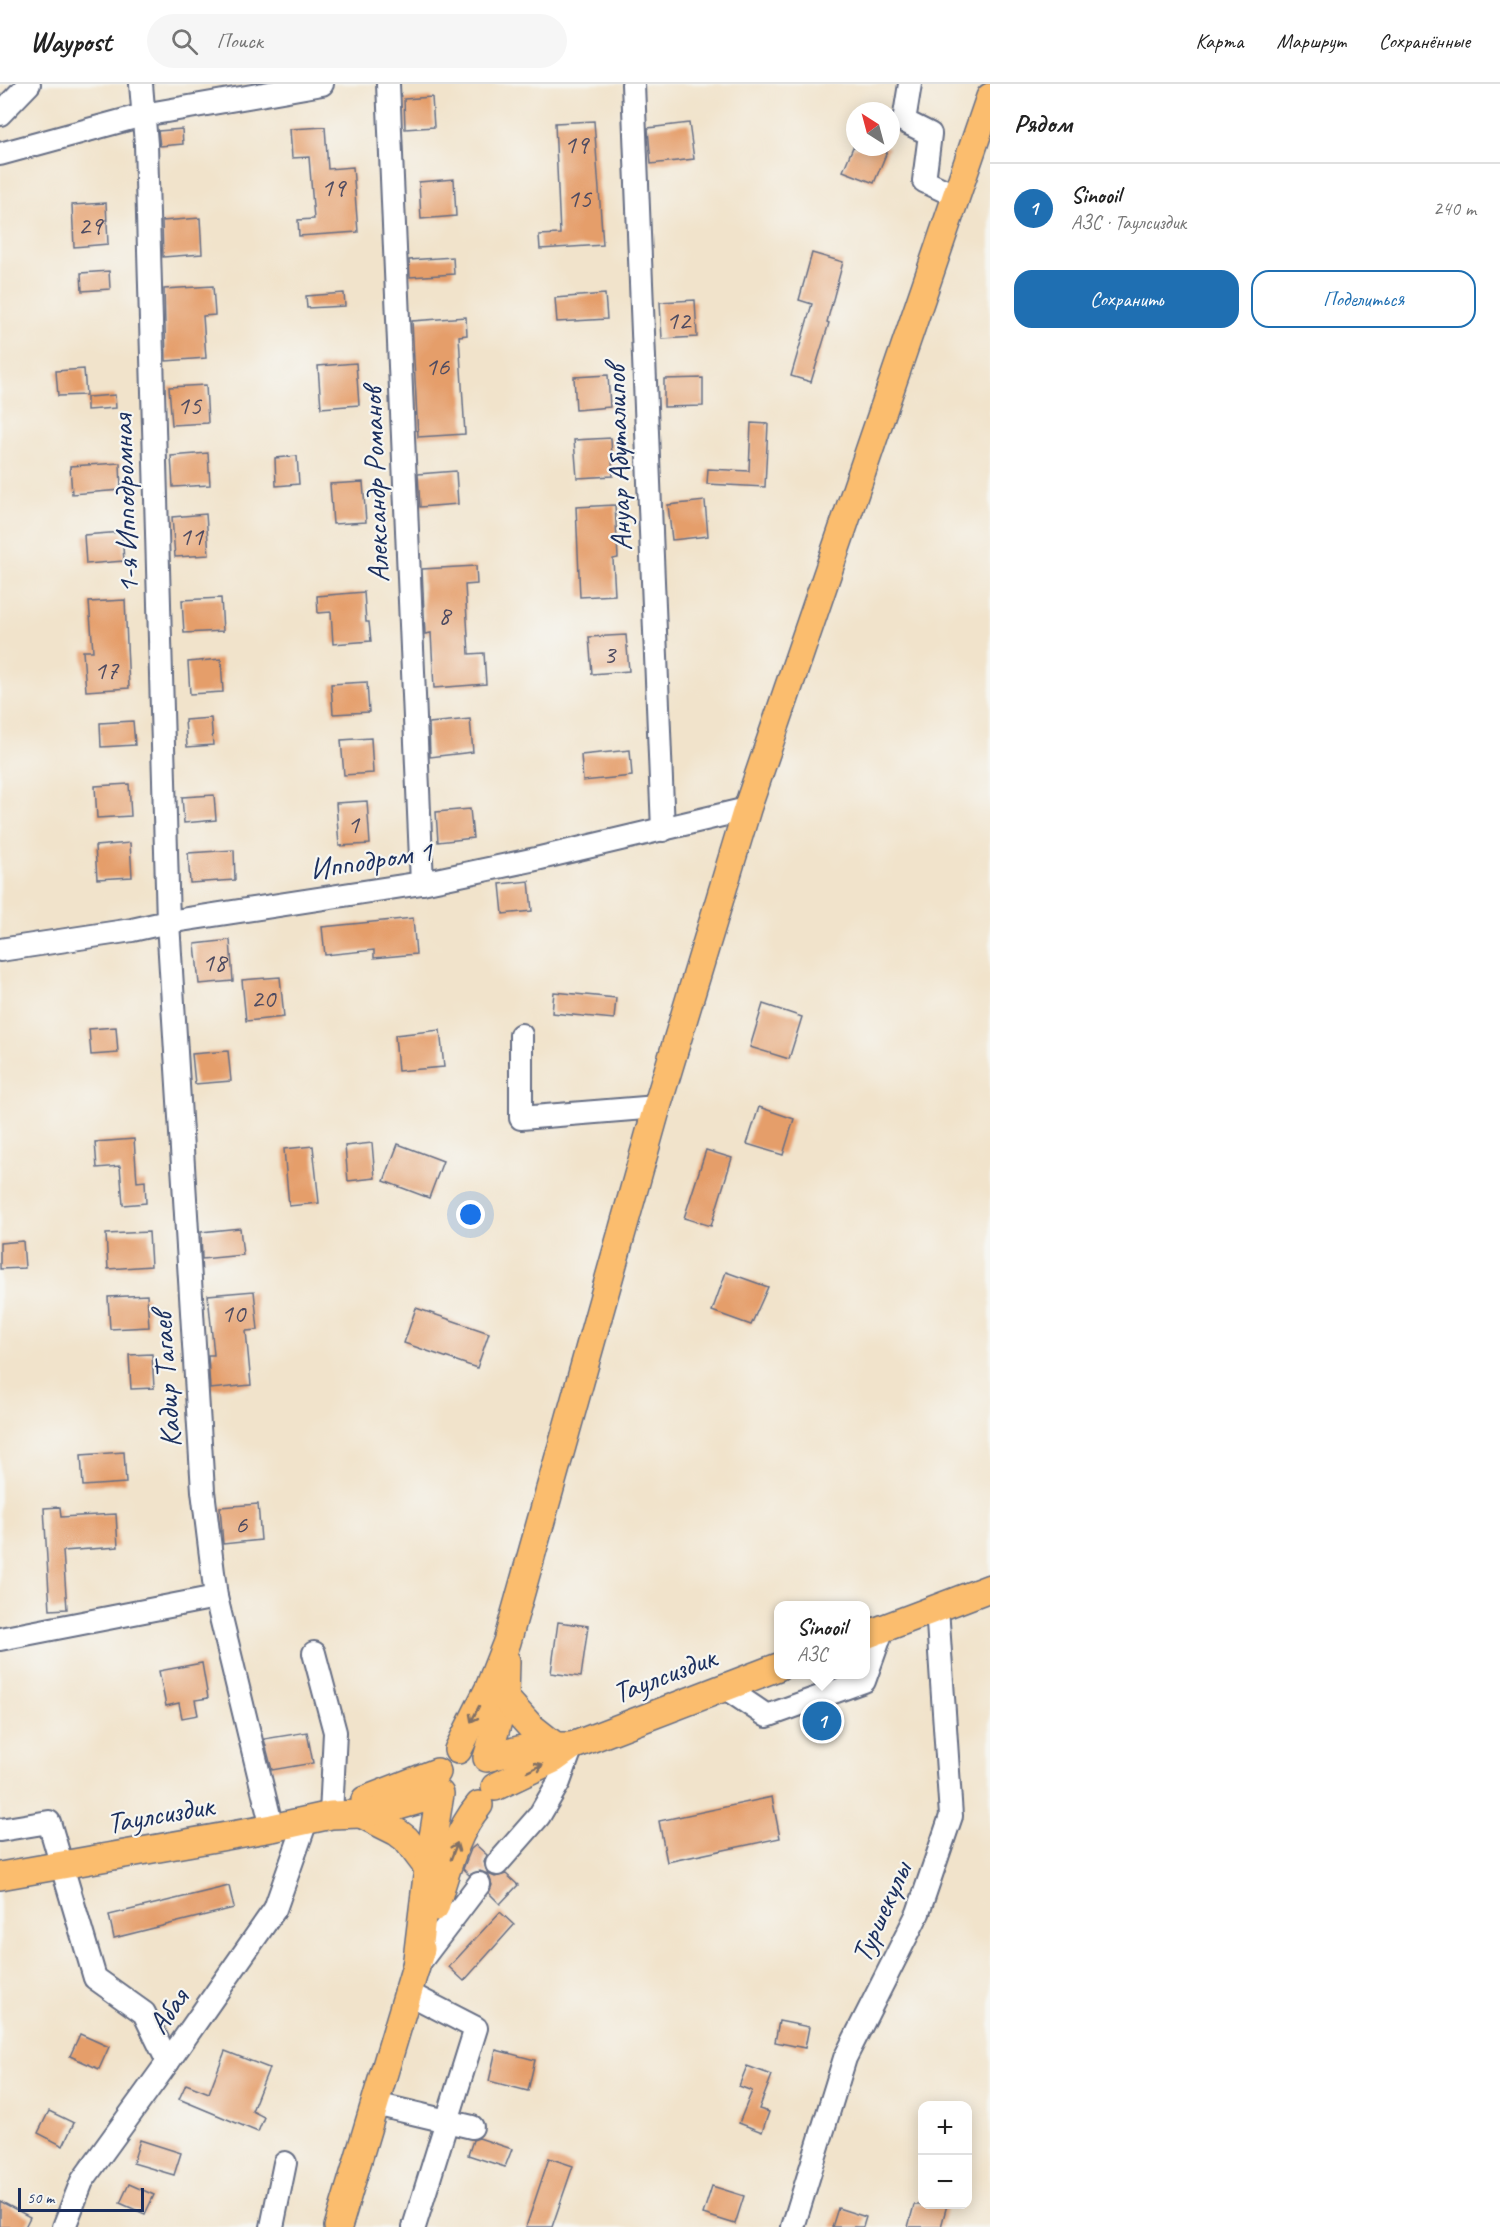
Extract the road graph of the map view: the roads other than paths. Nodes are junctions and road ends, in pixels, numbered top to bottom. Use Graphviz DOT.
graph roads {
  1 [pos="29,84"];
  2 [pos="141,84"];
  3 [pos="322,84"];
  4 [pos="388,84"];
  5 [pos="633,84"];
  6 [pos="910,84"];
  7 [pos="990,98"];
  8 [pos="0,114"];
  9 [pos="143,115"];
  10 [pos="0,154"];
  11 [pos="956,196"];
  12 [pos="747,809"];
  13 [pos="663,830"];
  14 [pos="422,883"];
  15 [pos="168,922"];
  16 [pos="0,950"];
  17 [pos="521,1035"];
  18 [pos="657,1107"];
  19 [pos="990,1588"];
  20 [pos="216,1597"];
  21 [pos="938,1608"];
  22 [pos="874,1631"];
  23 [pos="0,1640"];
  24 [pos="507,1642"];
  25 [pos="870,1651"];
  26 [pos="314,1653"];
  27 [pos="774,1668"];
  28 [pos="864,1679"];
  29 [pos="724,1687"];
  30 [pos="505,1698"];
  31 [pos="563,1746"];
  32 [pos="458,1750"];
  33 [pos="487,1758"];
  34 [pos="438,1783"];
  35 [pos="487,1796"];
  36 [pos="361,1814"];
  37 [pos="319,1818"];
  38 [pos="272,1828"];
  39 [pos="0,1830"];
  40 [pos="63,1864"];
  41 [pos="497,1864"];
  42 [pos="428,1868"];
  43 [pos="0,1876"];
  44 [pos="479,1884"];
  45 [pos="416,1967"];
  46 [pos="408,1993"];
  47 [pos="168,2062"];
  48 [pos="375,2104"];
  49 [pos="446,2121"];
  50 [pos="472,2127"];
  51 [pos="285,2163"];
  52 [pos="64,2227"];
  53 [pos="272,2227"];
  54 [pos="338,2227"];
  55 [pos="414,2227"];
  56 [pos="793,2227"];
  1 -- 8 [label="street"];
  2 -- 9 [label="street, 1-я Ипподромная"];
  3 -- 9 [label="street"];
  4 -- 14 [label="street, Александр Романов"];
  5 -- 13 [label="street, Ануар Абуталипов"];
  6 -- 11 [label="street"];
  7 -- 11 [label="main road"];
  9 -- 10 [label="street"];
  9 -- 15 [label="street, 1-я Ипподромная"];
  11 -- 12 [label="main road"];
  12 -- 13 [label="street, Ипподром 1"];
  12 -- 18 [label="main road"];
  13 -- 14 [label="street, Ипподром 1"];
  14 -- 15 [label="street, Ипподром 1"];
  15 -- 16 [label="street, Ипподром 1"];
  15 -- 20 [label="street, Кадир Тагаев"];
  17 -- 18 [label="street"];
  18 -- 24 [label="main road"];
  19 -- 21 [label="main road"];
  20 -- 23 [label="street"];
  20 -- 38 [label="street, Кадир Тагаев"];
  21 -- 22 [label="main road"];
  21 -- 56 [label="street, Туршекулы"];
  22 -- 25 [label="street"];
  24 -- 30 [label="main road"];
  24 -- 32 [label="main road, one-way"];
  26 -- 37 [label="street, Абая"];
  27 -- 29 [label="main road, Таулсиздик"];
  28 -- 29 [label="street"];
  29 -- 31 [label="main road, Таулсиздик"];
  30 -- 31 [label="main road"];
  30 -- 33 [label="main road"];
  31 -- 33 [label="main road, Таулсиздик"];
  35 -- 31 [label="main road, Таулсиздик, one-way"];
  31 -- 41 [label="street"];
  32 -- 33 [label="main road"];
  32 -- 34 [label="main road"];
  33 -- 35 [label="main road"];
  34 -- 35 [label="main road"];
  34 -- 36 [label="main road, Таулсиздик"];
  34 -- 37 [label="main road, Таулсиздик"];
  34 -- 42 [label="main road"];
  45 -- 35 [label="main road, one-way"];
  36 -- 37 [label="main road, Таулсиздик"];
  36 -- 42 [label="main road"];
  37 -- 38 [label="main road, Таулсиздик"];
  37 -- 47 [label="street, Абая"];
  38 -- 40 [label="main road, Таулсиздик"];
  39 -- 40 [label="street"];
  40 -- 43 [label="main road, Таулсиздик"];
  40 -- 47 [label="street"];
  42 -- 45 [label="main road"];
  44 -- 45 [label="street"];
  45 -- 46 [label="main road"];
  46 -- 48 [label="main road"];
  46 -- 49 [label="street"];
  47 -- 52 [label="street, Абая"];
  48 -- 49 [label="street"];
  48 -- 54 [label="main road"];
  49 -- 50 [label="street"];
  49 -- 55 [label="street"];
  51 -- 53 [label="street"];
}
